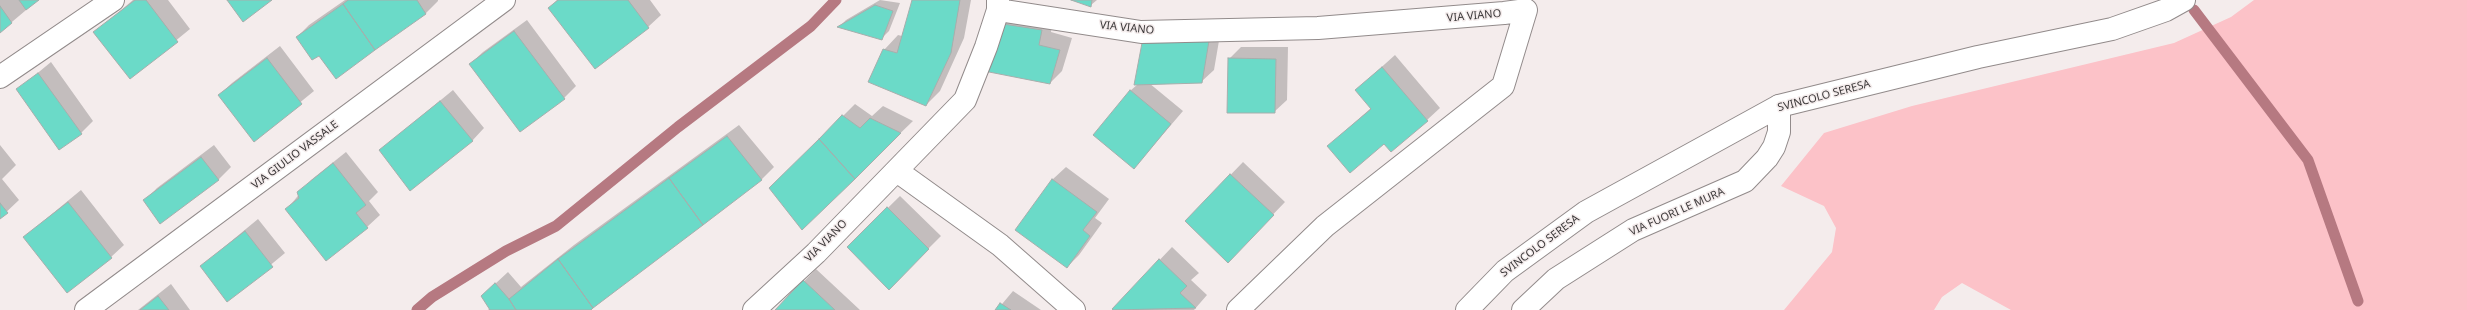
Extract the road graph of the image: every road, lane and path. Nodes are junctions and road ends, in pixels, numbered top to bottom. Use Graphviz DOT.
graph roads {
  1 [pos="113,0"];
  2 [pos="504,0"];
  3 [pos="2184,0"];
  4 [pos="998,5"];
  5 [pos="0,77"];
  6 [pos="1779,106"];
  7 [pos="897,171"];
  8 [pos="86,310"];
  9 [pos="754,310"];
  10 [pos="1074,310"];
  11 [pos="1238,310"];
  12 [pos="1467,310"];
  13 [pos="1522,310"];
  1 -- 5 [label="street"];
  2 -- 8 [label="street, VIA GIULIO VASSALE"];
  3 -- 6 [label="street, SVINCOLO SERESA"];
  4 -- 7 [label="street, VIA VIANO"];
  4 -- 11 [label="street, VIA VIANO"];
  6 -- 12 [label="street, SVINCOLO SERESA"];
  6 -- 13 [label="street, VIA FUORI LE MURA"];
  7 -- 9 [label="street, VIA VIANO"];
  7 -- 10 [label="street"];
}
